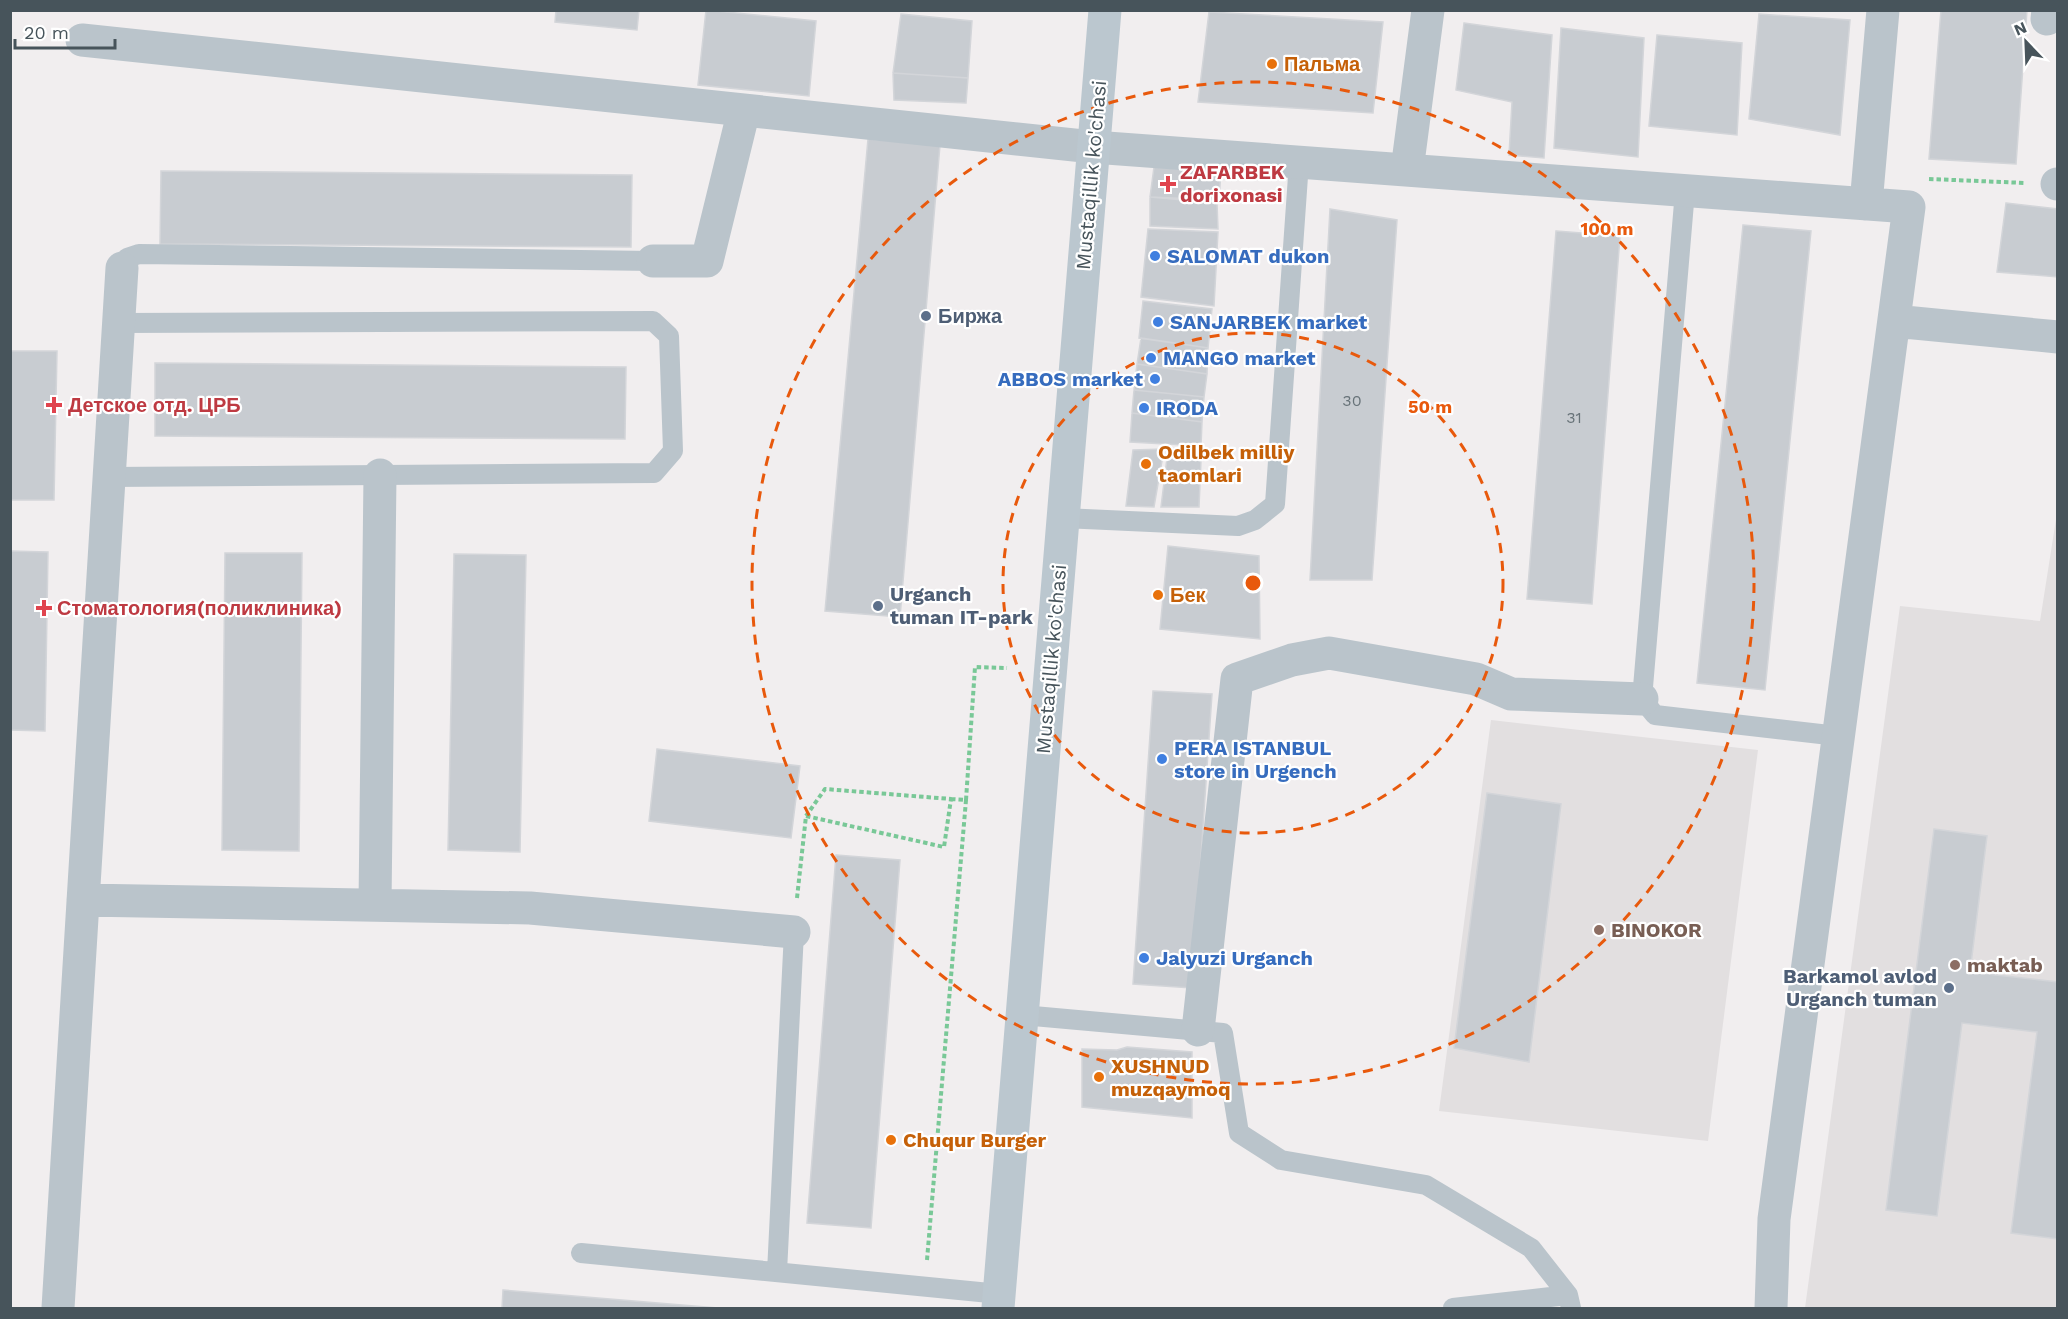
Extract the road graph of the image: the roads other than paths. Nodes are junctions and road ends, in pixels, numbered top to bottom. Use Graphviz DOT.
graph roads {
  1 [pos="1105,10"];
  2 [pos="1428,10"];
  3 [pos="1883,10"];
  4 [pos="82,40"];
  5 [pos="744,110"];
  6 [pos="1093,147"];
  7 [pos="1299,162"];
  8 [pos="1407,170"];
  9 [pos="1685,190"];
  10 [pos="1866,204"];
  11 [pos="653,261"];
  12 [pos="122,268"];
  13 [pos="1894,321"];
  14 [pos="119,323"];
  15 [pos="2058,337"];
  16 [pos="380,475"];
  17 [pos="109,477"];
  18 [pos="1063,518"];
  19 [pos="1642,699"];
  20 [pos="1838,736"];
  21 [pos="83,900"];
  22 [pos="375,905"];
  23 [pos="794,932"];
  24 [pos="1022,1015"];
  25 [pos="1198,1030"];
  26 [pos="581,1253"];
  27 [pos="777,1272"];
  28 [pos="999,1301"];
  29 [pos="1570,1302"];
  30 [pos="58,1308"];
  31 [pos="1453,1308"];
  32 [pos="1771,1308"];
  1 -- 6 [label="main road, Mustaqillik ko'chasi"];
  2 -- 8 [label="street"];
  3 -- 10 [label="street"];
  4 -- 5 [label="street"];
  5 -- 6 [label="street"];
  5 -- 11 [label="street"];
  6 -- 7 [label="street"];
  6 -- 18 [label="main road, Mustaqillik ko'chasi"];
  7 -- 8 [label="street"];
  7 -- 18 [label="lane"];
  8 -- 9 [label="street"];
  9 -- 10 [label="street"];
  9 -- 19 [label="lane"];
  10 -- 13 [label="street"];
  11 -- 12 [label="lane"];
  12 -- 14 [label="street"];
  13 -- 15 [label="street"];
  13 -- 20 [label="street"];
  14 -- 16 [label="lane"];
  14 -- 17 [label="street"];
  16 -- 17 [label="lane"];
  16 -- 22 [label="street"];
  17 -- 21 [label="street"];
  18 -- 24 [label="main road, Mustaqillik ko'chasi"];
  19 -- 20 [label="lane"];
  19 -- 25 [label="street"];
  20 -- 32 [label="street"];
  21 -- 22 [label="street"];
  21 -- 30 [label="street"];
  22 -- 23 [label="street"];
  23 -- 27 [label="lane"];
  24 -- 25 [label="lane"];
  24 -- 28 [label="main road, Mustaqillik ko'chasi"];
  25 -- 29 [label="lane"];
  26 -- 27 [label="lane"];
  27 -- 28 [label="lane"];
  29 -- 31 [label="lane"];
}
